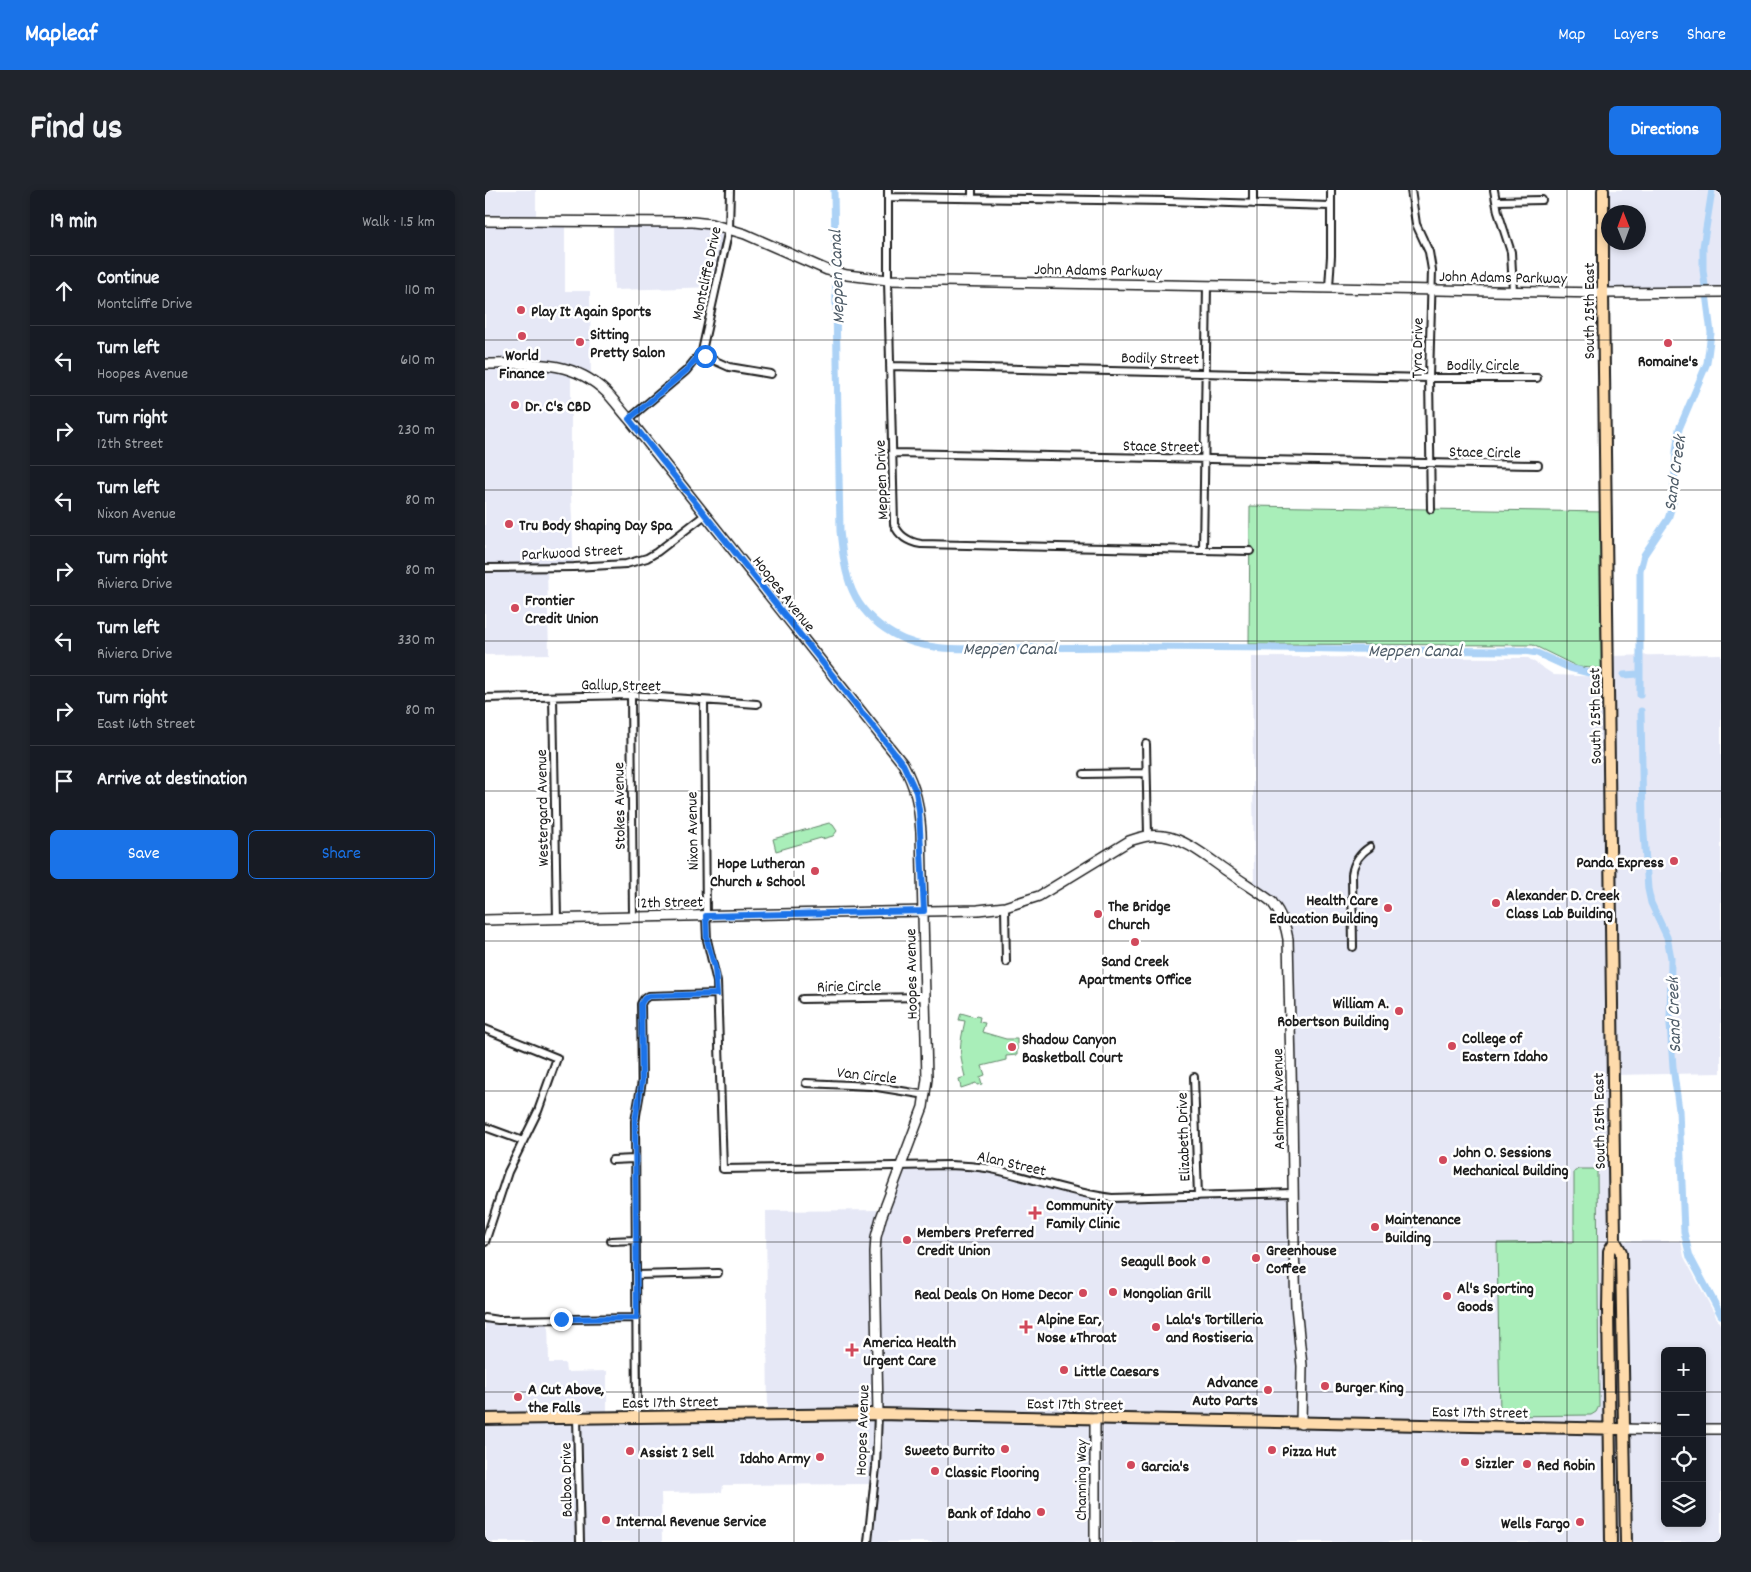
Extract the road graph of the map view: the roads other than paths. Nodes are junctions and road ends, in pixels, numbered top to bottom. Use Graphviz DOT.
graph roads {
  1 [pos="730,190"];
  2 [pos="972,190"];
  3 [pos="1253,190"];
  4 [pos="1331,190"];
  5 [pos="1411,190"];
  6 [pos="1494,190"];
  7 [pos="1603,190"];
  8 [pos="888,194"];
  9 [pos="972,198"];
  10 [pos="1542,200"];
  11 [pos="1496,201"];
  12 [pos="1253,204"];
  13 [pos="1330,206"];
  14 [pos="485,220"];
  15 [pos="729,229"];
  16 [pos="888,280"];
  17 [pos="1207,285"];
  18 [pos="1329,287"];
  19 [pos="1431,289"];
  20 [pos="1513,291"];
  21 [pos="1721,292"];
  22 [pos="1603,293"];
  23 [pos="700,354"];
  24 [pos="485,364"];
  25 [pos="890,366"];
  26 [pos="1207,372"];
  27 [pos="771,374"];
  28 [pos="1429,378"];
  29 [pos="1537,378"];
  30 [pos="629,419"];
  31 [pos="892,453"];
  32 [pos="1205,460"];
  33 [pos="1430,464"];
  34 [pos="1538,466"];
  35 [pos="1431,509"];
  36 [pos="705,515"];
  37 [pos="1203,550"];
  38 [pos="1250,551"];
  39 [pos="485,568"];
  40 [pos="631,695"];
  41 [pos="553,697"];
  42 [pos="485,698"];
  43 [pos="704,701"];
  44 [pos="757,704"];
  45 [pos="1146,744"];
  46 [pos="1146,773"];
  47 [pos="1084,774"];
  48 [pos="1148,835"];
  49 [pos="1370,847"];
  50 [pos="1005,907"];
  51 [pos="924,911"];
  52 [pos="706,916"];
  53 [pos="633,917"];
  54 [pos="557,919"];
  55 [pos="485,920"];
  56 [pos="1353,947"];
  57 [pos="1006,962"];
  58 [pos="717,994"];
  59 [pos="925,998"];
  60 [pos="802,999"];
  61 [pos="485,1029"];
  62 [pos="1194,1077"];
  63 [pos="806,1083"];
  64 [pos="926,1095"];
  65 [pos="485,1127"];
  66 [pos="523,1141"];
  67 [pos="634,1159"];
  68 [pos="612,1160"];
  69 [pos="901,1165"];
  70 [pos="723,1169"];
  71 [pos="1293,1193"];
  72 [pos="1197,1196"];
  73 [pos="635,1240"];
  74 [pos="611,1241"];
  75 [pos="1615,1241"];
  76 [pos="485,1242"];
  77 [pos="718,1273"];
  78 [pos="636,1275"];
  79 [pos="485,1318"];
  80 [pos="637,1318"];
  81 [pos="878,1414"];
  82 [pos="577,1417"];
  83 [pos="637,1417"];
  84 [pos="485,1418"];
  85 [pos="1095,1418"];
  86 [pos="1301,1424"];
  87 [pos="1609,1429"];
  88 [pos="1721,1429"];
  89 [pos="1623,1430"];
  90 [pos="1661,1430"];
  91 [pos="1706,1430"];
  92 [pos="580,1542"];
  93 [pos="868,1542"];
  94 [pos="1095,1542"];
  95 [pos="1611,1542"];
  96 [pos="1626,1542"];
  1 -- 15 [label="street, Montcliffe Drive"];
  2 -- 9 [label="street"];
  3 -- 12 [label="street"];
  4 -- 13 [label="street"];
  5 -- 19 [label="street, Tyra Drive"];
  6 -- 11 [label="street"];
  7 -- 22 [label="main road, South 25th East"];
  8 -- 9 [label="street"];
  8 -- 16 [label="street, Meppen Drive"];
  9 -- 12 [label="street"];
  10 -- 11 [label="street"];
  11 -- 20 [label="street"];
  12 -- 13 [label="street"];
  13 -- 18 [label="street"];
  14 -- 15 [label="street, John Adams Parkway"];
  15 -- 16 [label="street, John Adams Parkway"];
  15 -- 23 [label="street, Montcliffe Drive"];
  16 -- 17 [label="street, John Adams Parkway"];
  16 -- 25 [label="street, Meppen Drive"];
  17 -- 18 [label="street, John Adams Parkway"];
  17 -- 26 [label="street"];
  18 -- 19 [label="street, John Adams Parkway"];
  19 -- 20 [label="street, John Adams Parkway"];
  19 -- 28 [label="street, Tyra Drive"];
  20 -- 22 [label="street, John Adams Parkway"];
  21 -- 22 [label="street, John Adams Parkway"];
  22 -- 75 [label="main road, South 25th East"];
  23 -- 27 [label="street"];
  23 -- 30 [label="street, Montcliffe Drive"];
  24 -- 30 [label="street, Hoopes Avenue"];
  25 -- 26 [label="street, Bodily Street"];
  25 -- 31 [label="street, Meppen Drive"];
  26 -- 28 [label="street, Bodily Street"];
  26 -- 32 [label="street"];
  28 -- 29 [label="street, Bodily Circle"];
  28 -- 33 [label="street, Tyra Drive"];
  30 -- 36 [label="street, Hoopes Avenue"];
  31 -- 32 [label="street, Stace Street"];
  31 -- 37 [label="street, Meppen Drive"];
  32 -- 33 [label="street, Stace Street"];
  32 -- 37 [label="street"];
  33 -- 34 [label="street, Stace Circle"];
  33 -- 35 [label="street, Tyra Drive"];
  36 -- 39 [label="street, Parkwood Street"];
  36 -- 51 [label="street, Hoopes Avenue"];
  37 -- 38 [label="street, Meppen Drive"];
  40 -- 41 [label="street, Gallup Street"];
  40 -- 43 [label="street, Gallup Street"];
  40 -- 53 [label="street, Stokes Avenue"];
  41 -- 42 [label="street, Gallup Street"];
  41 -- 54 [label="street, Westergard Avenue"];
  43 -- 44 [label="street, Gallup Street"];
  43 -- 52 [label="street, Nixon Avenue"];
  45 -- 46 [label="street"];
  46 -- 47 [label="street"];
  46 -- 48 [label="street"];
  48 -- 50 [label="street, Ashment Avenue"];
  48 -- 71 [label="street, Ashment Avenue"];
  49 -- 56 [label="street"];
  50 -- 51 [label="street, 12th Street"];
  50 -- 57 [label="street"];
  51 -- 52 [label="street, 12th Street"];
  51 -- 59 [label="street, Hoopes Avenue"];
  52 -- 53 [label="street, 12th Street"];
  52 -- 58 [label="street, Nixon Avenue"];
  53 -- 54 [label="street, 12th Street"];
  54 -- 55 [label="street, 12th Street"];
  58 -- 67 [label="street"];
  58 -- 70 [label="street, Nixon Avenue"];
  59 -- 60 [label="street, Ririe Circle"];
  59 -- 64 [label="street, Hoopes Avenue"];
  61 -- 66 [label="street"];
  62 -- 72 [label="street, Elizabeth Drive"];
  63 -- 64 [label="street, Van Circle"];
  64 -- 69 [label="street, Hoopes Avenue"];
  65 -- 66 [label="street"];
  66 -- 76 [label="street"];
  67 -- 68 [label="street"];
  67 -- 73 [label="street"];
  69 -- 70 [label="street, Alan Street"];
  69 -- 72 [label="street, Alan Street"];
  69 -- 81 [label="street, Hoopes Avenue"];
  71 -- 72 [label="street, Alan Street"];
  71 -- 86 [label="street, Ashment Avenue"];
  73 -- 74 [label="street"];
  73 -- 78 [label="street"];
  75 -- 87 [label="main road, South 25th East"];
  75 -- 89 [label="main road, South 25th East"];
  77 -- 78 [label="street"];
  78 -- 80 [label="street"];
  79 -- 80 [label="street"];
  80 -- 83 [label="street"];
  81 -- 83 [label="main road, East 17th Street"];
  81 -- 85 [label="main road, East 17th Street"];
  81 -- 93 [label="street, Hoopes Avenue"];
  82 -- 83 [label="main road, East 17th Street"];
  82 -- 84 [label="main road, East 17th Street"];
  82 -- 92 [label="street, Balboa Drive"];
  85 -- 86 [label="main road, East 17th Street"];
  85 -- 94 [label="street, Channing Way"];
  86 -- 87 [label="main road, East 17th Street"];
  87 -- 89 [label="main road, East 17th Street"];
  87 -- 95 [label="main road, South 25th East"];
  88 -- 91 [label="street"];
  89 -- 90 [label="street, East 17th Street"];
  89 -- 96 [label="main road, South 25th East"];
}
